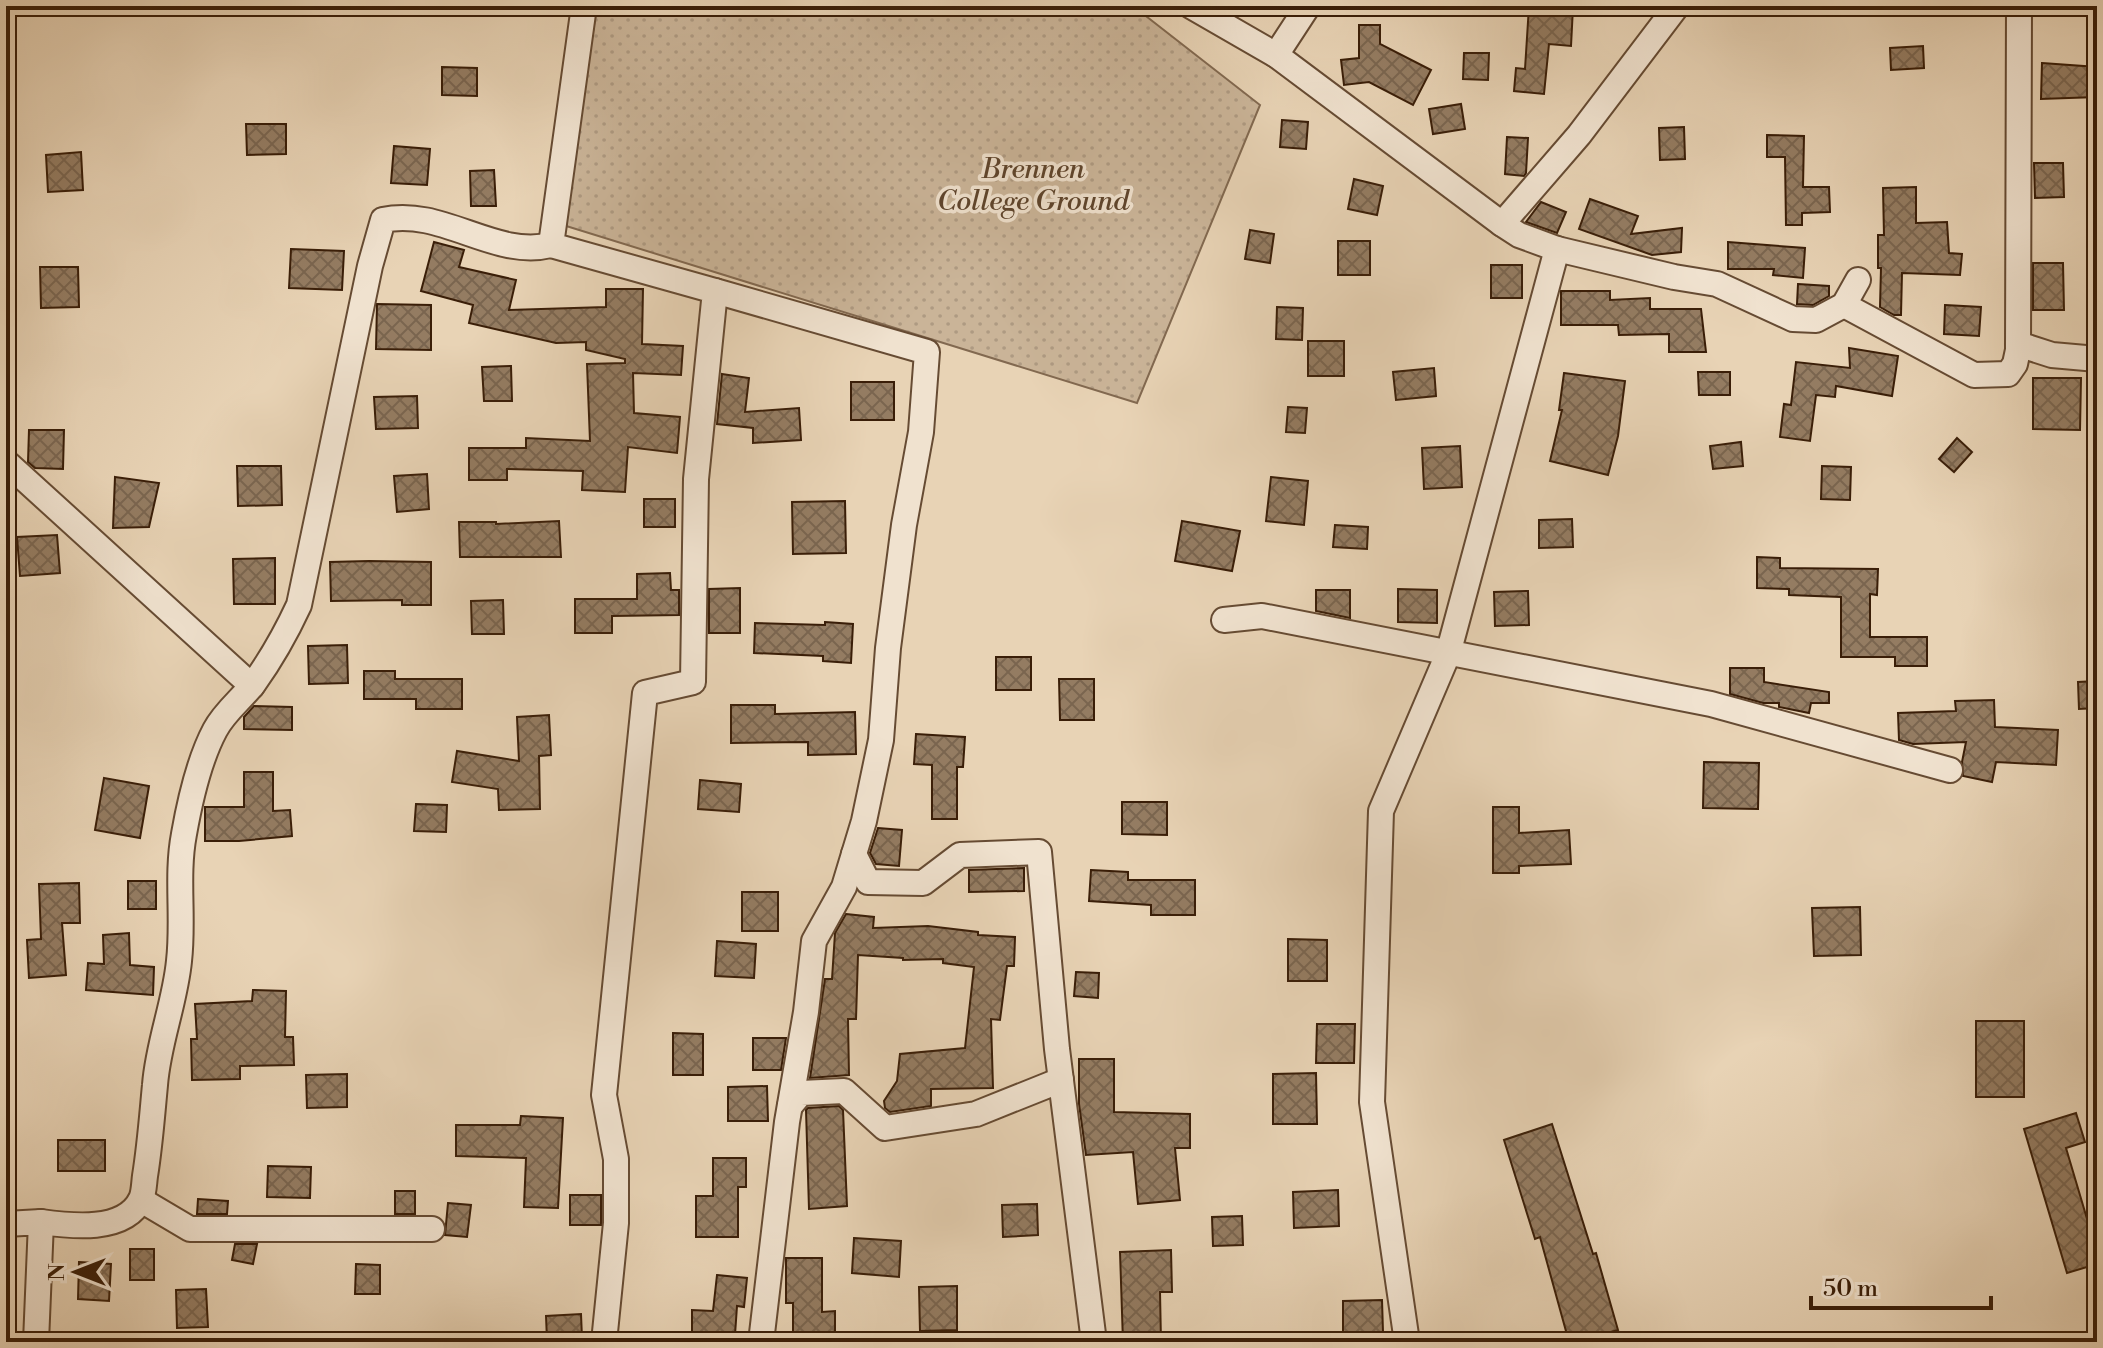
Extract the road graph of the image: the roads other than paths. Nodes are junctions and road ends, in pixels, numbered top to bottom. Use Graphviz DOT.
graph roads {
  1 [pos="584,6"];
  2 [pos="1191,6"];
  3 [pos="1308,6"];
  4 [pos="1677,6"];
  5 [pos="2019,6"];
  6 [pos="1276,55"];
  7 [pos="1502,224"];
  8 [pos="551,245"];
  9 [pos="1557,249"];
  10 [pos="1858,280"];
  11 [pos="715,291"];
  12 [pos="1844,305"];
  13 [pos="2018,344"];
  14 [pos="2097,359"];
  15 [pos="6,462"];
  16 [pos="1224,620"];
  17 [pos="1448,654"];
  18 [pos="252,686"];
  19 [pos="1950,770"];
  20 [pos="854,854"];
  21 [pos="1061,1080"];
  22 [pos="790,1106"];
  23 [pos="141,1200"];
  24 [pos="41,1222"];
  25 [pos="6,1224"];
  26 [pos="432,1229"];
  27 [pos="36,1342"];
  28 [pos="604,1342"];
  29 [pos="761,1342"];
  30 [pos="1094,1342"];
  31 [pos="1407,1342"];
  1 -- 8 [label="street"];
  2 -- 6 [label="street"];
  3 -- 6 [label="street"];
  4 -- 7 [label="street"];
  5 -- 13 [label="street"];
  6 -- 7 [label="street"];
  7 -- 9 [label="street"];
  8 -- 11 [label="street"];
  8 -- 18 [label="street"];
  9 -- 12 [label="street"];
  9 -- 17 [label="street"];
  10 -- 12 [label="street"];
  11 -- 20 [label="street"];
  11 -- 28 [label="street"];
  12 -- 13 [label="street"];
  13 -- 14 [label="street"];
  15 -- 18 [label="street"];
  16 -- 17 [label="street"];
  17 -- 19 [label="street"];
  17 -- 31 [label="street"];
  18 -- 23 [label="street"];
  20 -- 21 [label="street"];
  20 -- 22 [label="street"];
  21 -- 22 [label="street"];
  21 -- 30 [label="street"];
  22 -- 29 [label="street"];
  23 -- 24 [label="street"];
  23 -- 26 [label="street"];
  24 -- 25 [label="street"];
  24 -- 27 [label="street"];
}
